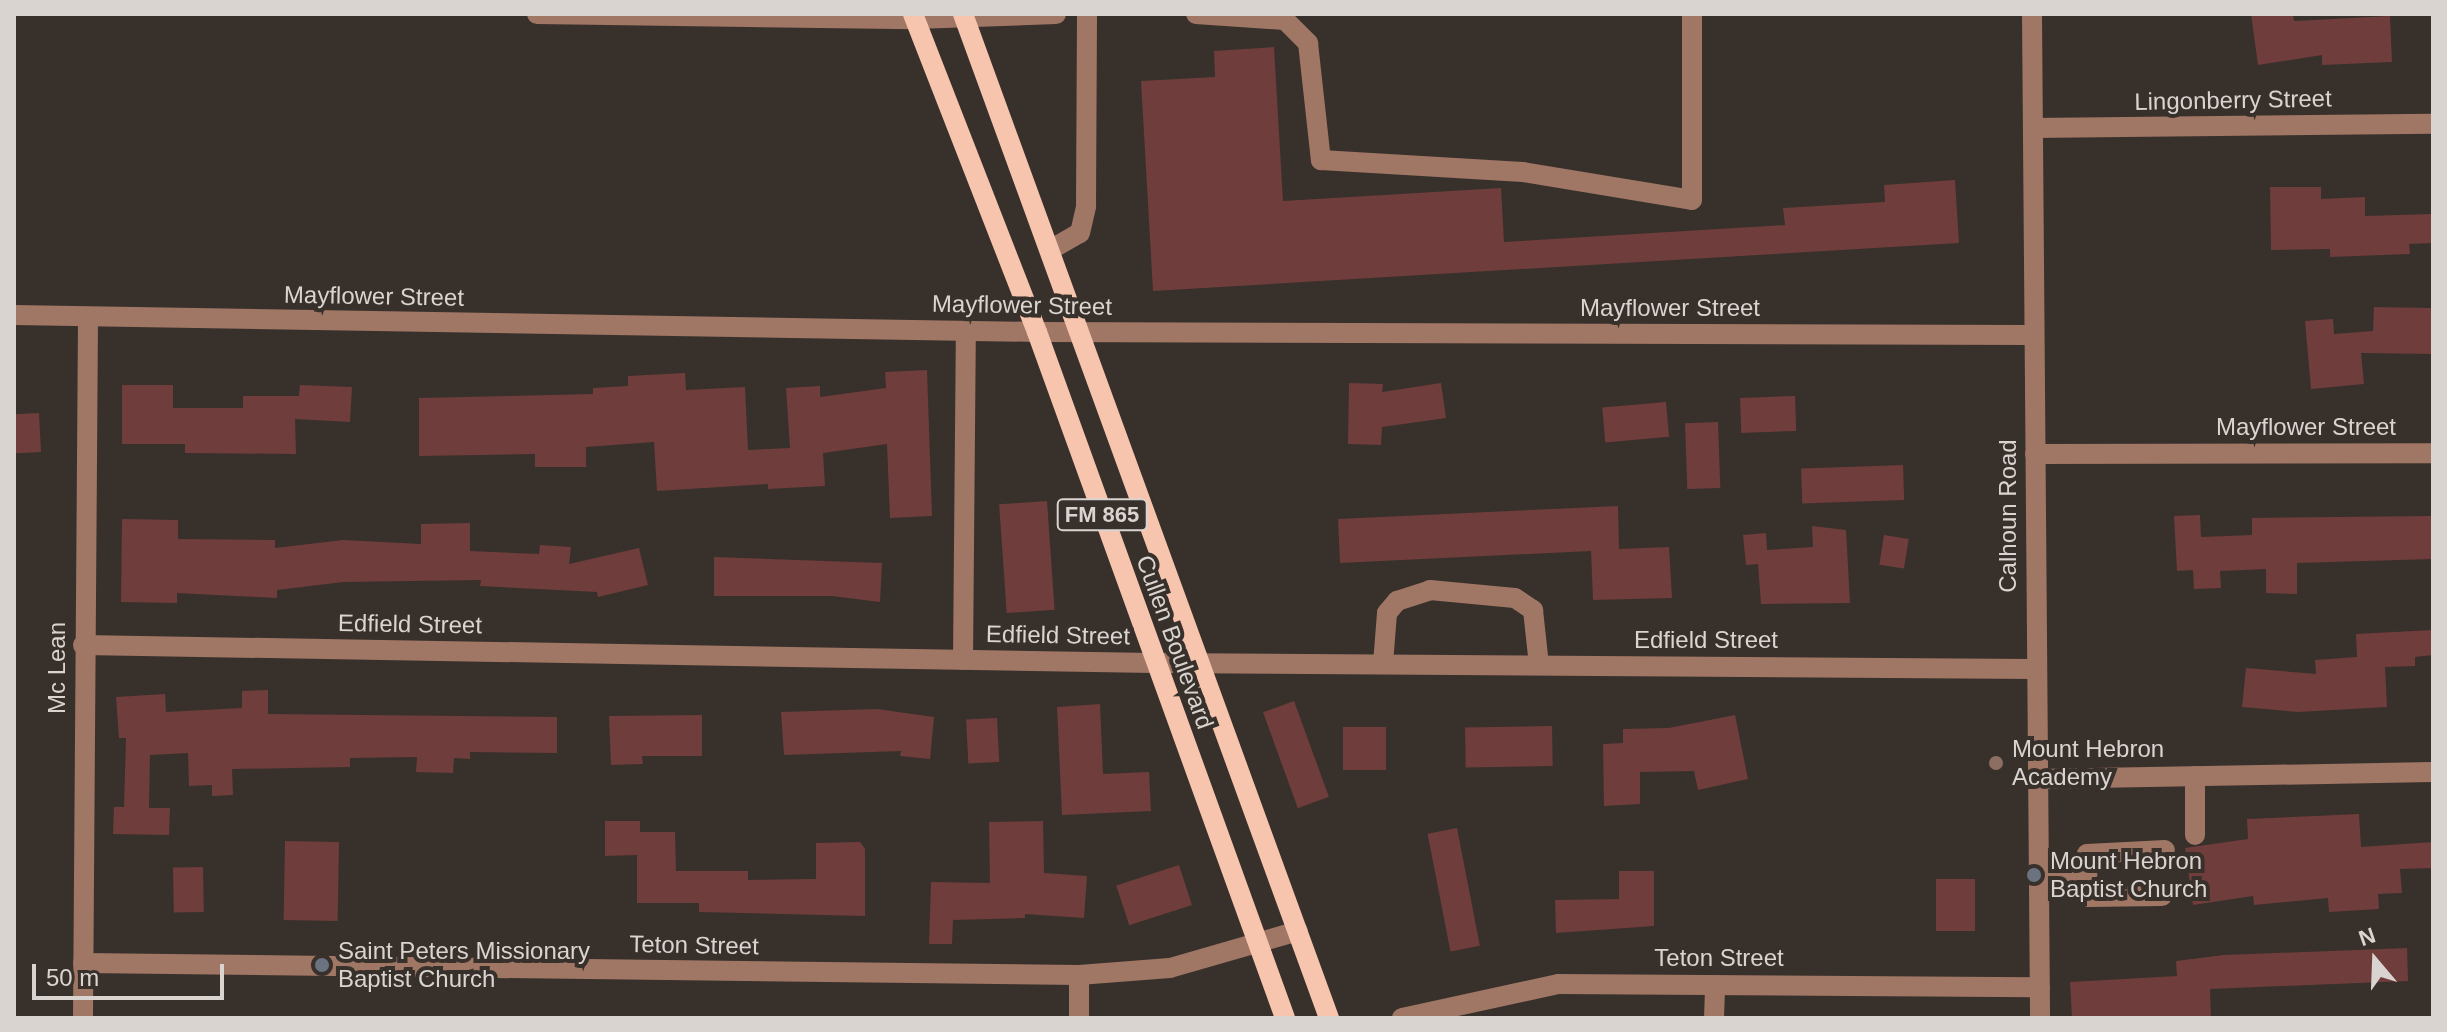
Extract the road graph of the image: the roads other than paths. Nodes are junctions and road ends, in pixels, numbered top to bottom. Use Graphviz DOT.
graph roads {
  1 [pos="537,14"];
  2 [pos="1056,14"];
  3 [pos="1087,14"];
  4 [pos="1175,14"];
  5 [pos="1196,14"];
  6 [pos="1692,14"];
  7 [pos="2032,14"];
  8 [pos="914,16"];
  9 [pos="963,16"];
  10 [pos="2433,124"];
  11 [pos="2033,128"];
  12 [pos="1050,250"];
  13 [pos="14,315"];
  14 [pos="88,318"];
  15 [pos="966,331"];
  16 [pos="1037,332"];
  17 [pos="1082,332"];
  18 [pos="2030,335"];
  19 [pos="2433,453"];
  20 [pos="2035,454"];
  21 [pos="83,645"];
  22 [pos="963,660"];
  23 [pos="1201,662"];
  24 [pos="1154,663"];
  25 [pos="1383,664"];
  26 [pos="1539,665"];
  27 [pos="2033,669"];
  28 [pos="2433,772"];
  29 [pos="2195,776"];
  30 [pos="2037,779"];
  31 [pos="2195,835"];
  32 [pos="2165,850"];
  33 [pos="2039,871"];
  34 [pos="2087,871"];
  35 [pos="2162,896"];
  36 [pos="1298,931"];
  37 [pos="1258,945"];
  38 [pos="83,963"];
  39 [pos="1079,975"];
  40 [pos="1715,985"];
  41 [pos="2040,987"];
  42 [pos="83,1018"];
  43 [pos="1079,1018"];
  44 [pos="1285,1018"];
  45 [pos="1329,1018"];
  46 [pos="1402,1018"];
  47 [pos="1714,1018"];
  48 [pos="2040,1018"];
  1 -- 8 [label="street"];
  2 -- 9 [label="street"];
  3 -- 12 [label="street"];
  4 -- 5 [label="street"];
  5 -- 6 [label="street"];
  7 -- 11 [label="street, Calhoun Road"];
  8 -- 9 [label="street"];
  8 -- 16 [label="main road, Cullen Boulevard / FM 865"];
  9 -- 12 [label="main road, Cullen Boulevard / FM 865"];
  10 -- 11 [label="street, Lingonberry Street"];
  11 -- 18 [label="street, Calhoun Road"];
  12 -- 17 [label="main road, Cullen Boulevard / FM 865"];
  13 -- 14 [label="street, Mayflower Street"];
  14 -- 15 [label="street, Mayflower Street"];
  14 -- 21 [label="street, Mc Lean"];
  15 -- 16 [label="street, Mayflower Street"];
  15 -- 22 [label="street"];
  16 -- 17 [label="street, Mayflower Street"];
  16 -- 24 [label="main road, Cullen Boulevard / FM 865"];
  17 -- 18 [label="street, Mayflower Street"];
  17 -- 23 [label="main road, Cullen Boulevard / FM 865"];
  18 -- 20 [label="street, Calhoun Road"];
  19 -- 20 [label="street, Mayflower Street"];
  20 -- 27 [label="street, Calhoun Road"];
  21 -- 22 [label="street, Edfield Street"];
  21 -- 38 [label="street, Mc Lean"];
  22 -- 24 [label="street, Edfield Street"];
  23 -- 24 [label="street, Edfield Street"];
  23 -- 25 [label="street, Edfield Street"];
  23 -- 36 [label="main road, Cullen Boulevard / FM 865"];
  24 -- 37 [label="main road, Cullen Boulevard / FM 865"];
  25 -- 26 [label="street, Edfield Street"];
  25 -- 26 [label="street"];
  26 -- 27 [label="street, Edfield Street"];
  27 -- 30 [label="street, Calhoun Road"];
  28 -- 29 [label="street"];
  29 -- 30 [label="street"];
  29 -- 31 [label="street"];
  30 -- 33 [label="street, Calhoun Road"];
  32 -- 34 [label="street"];
  33 -- 34 [label="street"];
  33 -- 41 [label="street, Calhoun Road"];
  34 -- 35 [label="street"];
  36 -- 37 [label="street, Teton Street"];
  36 -- 45 [label="main road, Cullen Boulevard / FM 865"];
  37 -- 39 [label="street, Teton Street"];
  37 -- 44 [label="main road, Cullen Boulevard / FM 865"];
  38 -- 39 [label="street, Teton Street"];
  38 -- 42 [label="street, Mc Lean"];
  39 -- 43 [label="street"];
  40 -- 41 [label="street, Teton Street"];
  40 -- 46 [label="street, Teton Street"];
  40 -- 47 [label="street"];
  41 -- 48 [label="street, Calhoun Road"];
}
